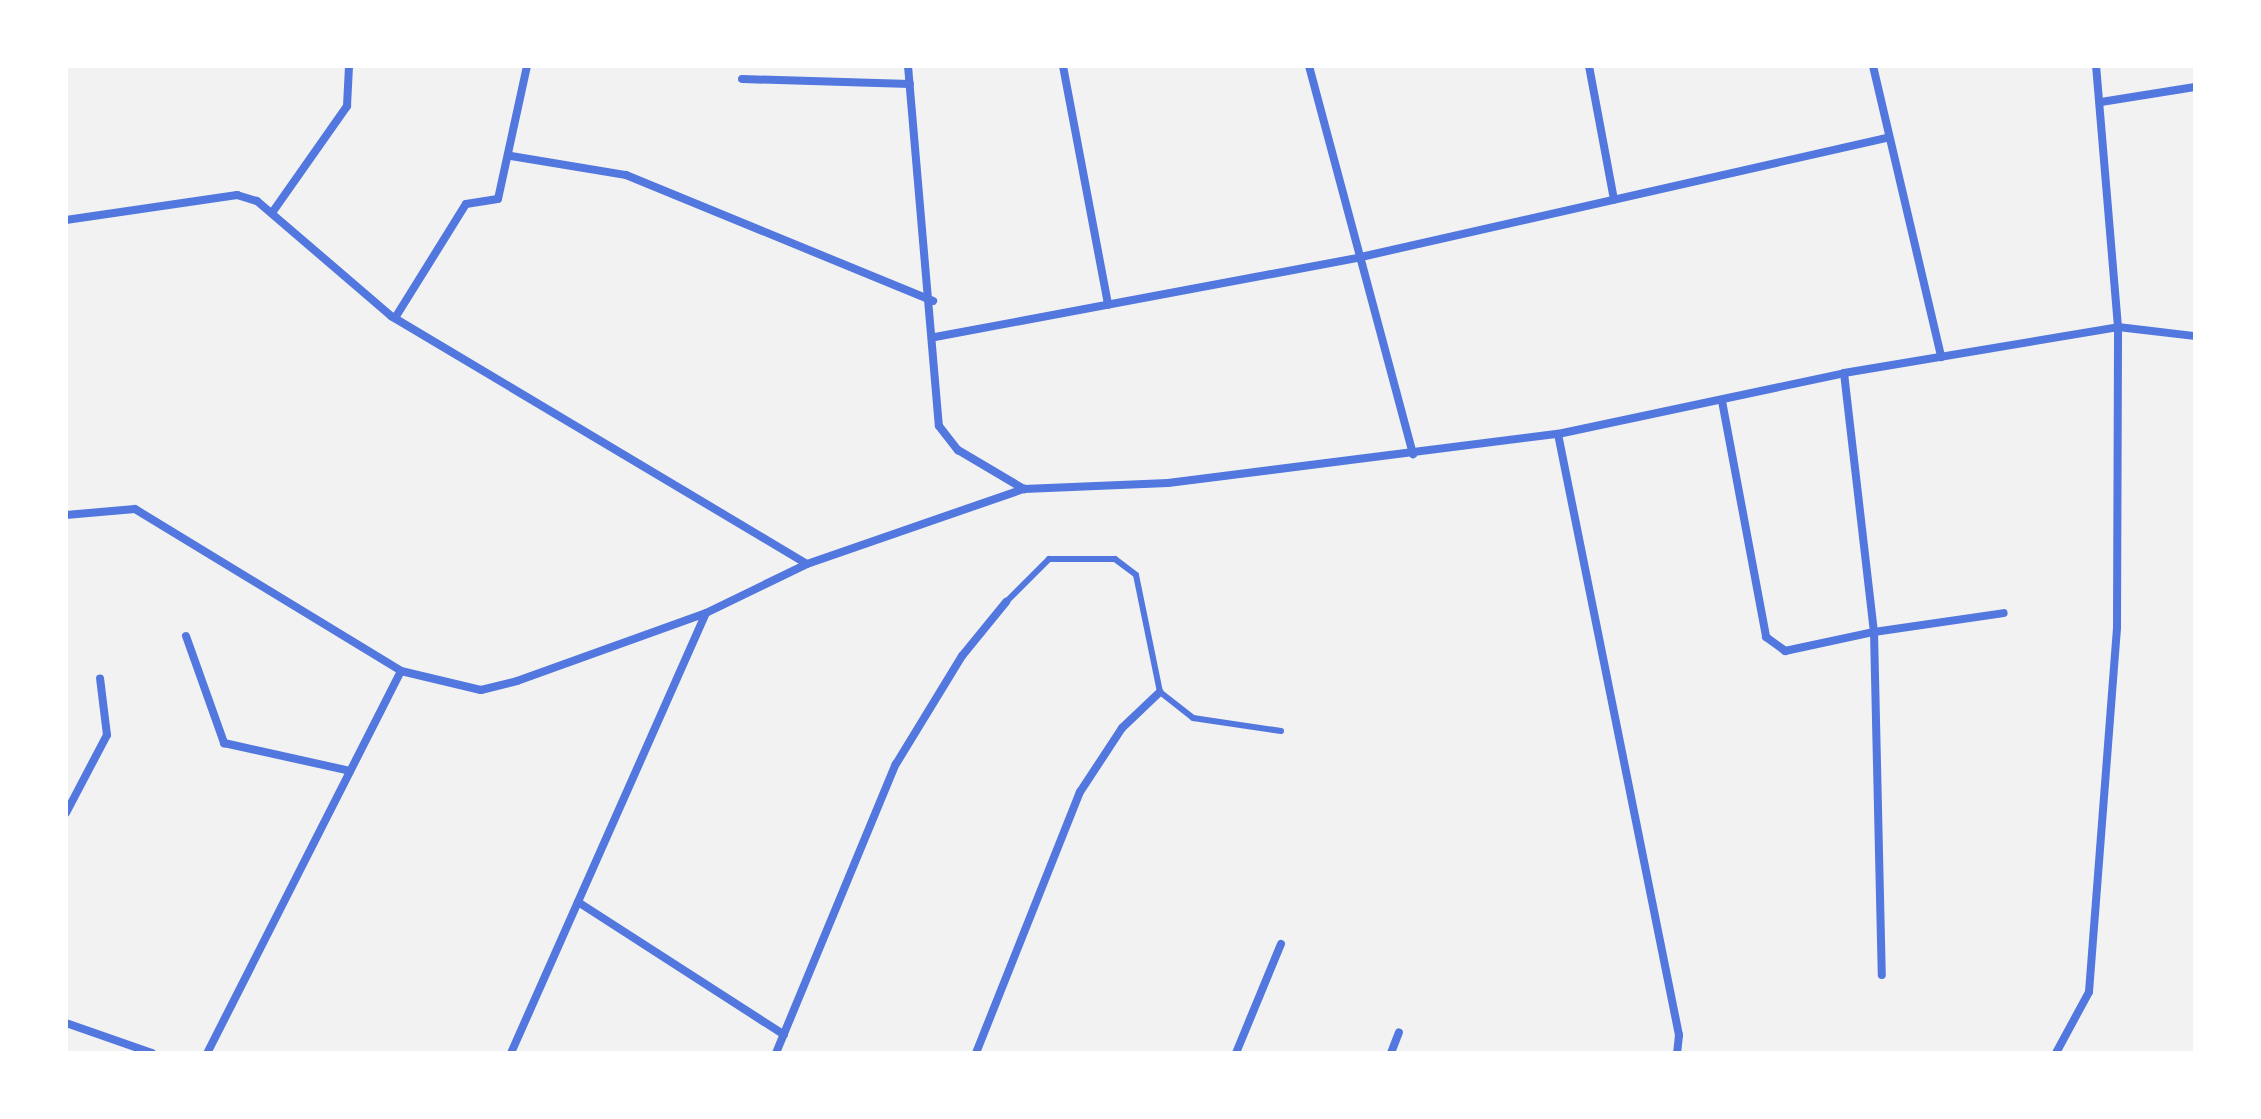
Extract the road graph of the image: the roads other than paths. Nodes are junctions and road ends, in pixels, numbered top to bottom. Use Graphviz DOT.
graph roads {
  1 [pos="349,66"];
  2 [pos="527,66"];
  3 [pos="908,66"];
  4 [pos="1063,66"];
  5 [pos="1309,66"];
  6 [pos="1589,66"];
  7 [pos="1873,66"];
  8 [pos="2096,66"];
  9 [pos="742,79"];
  10 [pos="910,84"];
  11 [pos="2195,87"];
  12 [pos="2101,102"];
  13 [pos="1886,138"];
  14 [pos="511,156"];
  15 [pos="1614,200"];
  16 [pos="274,210"];
  17 [pos="66,220"];
  18 [pos="1361,257"];
  19 [pos="933,301"];
  20 [pos="1108,305"];
  21 [pos="395,318"];
  22 [pos="2118,327"];
  23 [pos="2195,336"];
  24 [pos="935,337"];
  25 [pos="1941,357"];
  26 [pos="1844,373"];
  27 [pos="1722,401"];
  28 [pos="1558,434"];
  29 [pos="1413,454"];
  30 [pos="1024,489"];
  31 [pos="66,515"];
  32 [pos="807,564"];
  33 [pos="1006,602"];
  34 [pos="706,613"];
  35 [pos="2004,613"];
  36 [pos="1874,632"];
  37 [pos="186,636"];
  38 [pos="401,671"];
  39 [pos="100,678"];
  40 [pos="1160,692"];
  41 [pos="1281,731"];
  42 [pos="350,771"];
  43 [pos="67,806"];
  44 [pos="578,902"];
  45 [pos="1281,944"];
  46 [pos="1882,975"];
  47 [pos="66,1023"];
  48 [pos="1399,1032"];
  49 [pos="784,1035"];
  50 [pos="152,1053"];
  51 [pos="207,1053"];
  52 [pos="511,1053"];
  53 [pos="776,1053"];
  54 [pos="976,1053"];
  55 [pos="1236,1053"];
  56 [pos="1391,1053"];
  57 [pos="1677,1053"];
  58 [pos="2056,1053"];
  1 -- 16 [label="street"];
  2 -- 14 [label="street"];
  3 -- 10 [label="street"];
  4 -- 20 [label="street"];
  5 -- 18 [label="street"];
  6 -- 15 [label="street"];
  7 -- 13 [label="street"];
  8 -- 12 [label="street"];
  9 -- 10 [label="street"];
  10 -- 19 [label="street"];
  11 -- 12 [label="street"];
  12 -- 22 [label="street"];
  13 -- 15 [label="street"];
  13 -- 25 [label="street"];
  14 -- 19 [label="street"];
  14 -- 21 [label="street"];
  15 -- 18 [label="street"];
  16 -- 17 [label="street"];
  16 -- 21 [label="street"];
  18 -- 20 [label="street"];
  18 -- 29 [label="street"];
  19 -- 24 [label="street"];
  20 -- 24 [label="street"];
  21 -- 32 [label="street"];
  22 -- 23 [label="street"];
  22 -- 25 [label="street"];
  22 -- 58 [label="street"];
  24 -- 30 [label="street"];
  25 -- 26 [label="street"];
  26 -- 27 [label="street"];
  26 -- 36 [label="street"];
  27 -- 28 [label="street"];
  27 -- 36 [label="street"];
  28 -- 29 [label="street"];
  28 -- 57 [label="street"];
  29 -- 30 [label="street"];
  30 -- 32 [label="street"];
  31 -- 38 [label="street"];
  32 -- 34 [label="street"];
  33 -- 40 [label="lane"];
  33 -- 49 [label="street"];
  34 -- 38 [label="street"];
  34 -- 44 [label="street"];
  35 -- 36 [label="street"];
  36 -- 46 [label="street"];
  37 -- 42 [label="street"];
  38 -- 42 [label="street"];
  39 -- 43 [label="street"];
  40 -- 41 [label="lane"];
  40 -- 54 [label="street"];
  42 -- 51 [label="street"];
  44 -- 49 [label="street"];
  44 -- 52 [label="street"];
  45 -- 55 [label="street"];
  47 -- 50 [label="street"];
  48 -- 56 [label="street"];
  49 -- 53 [label="street"];
}
